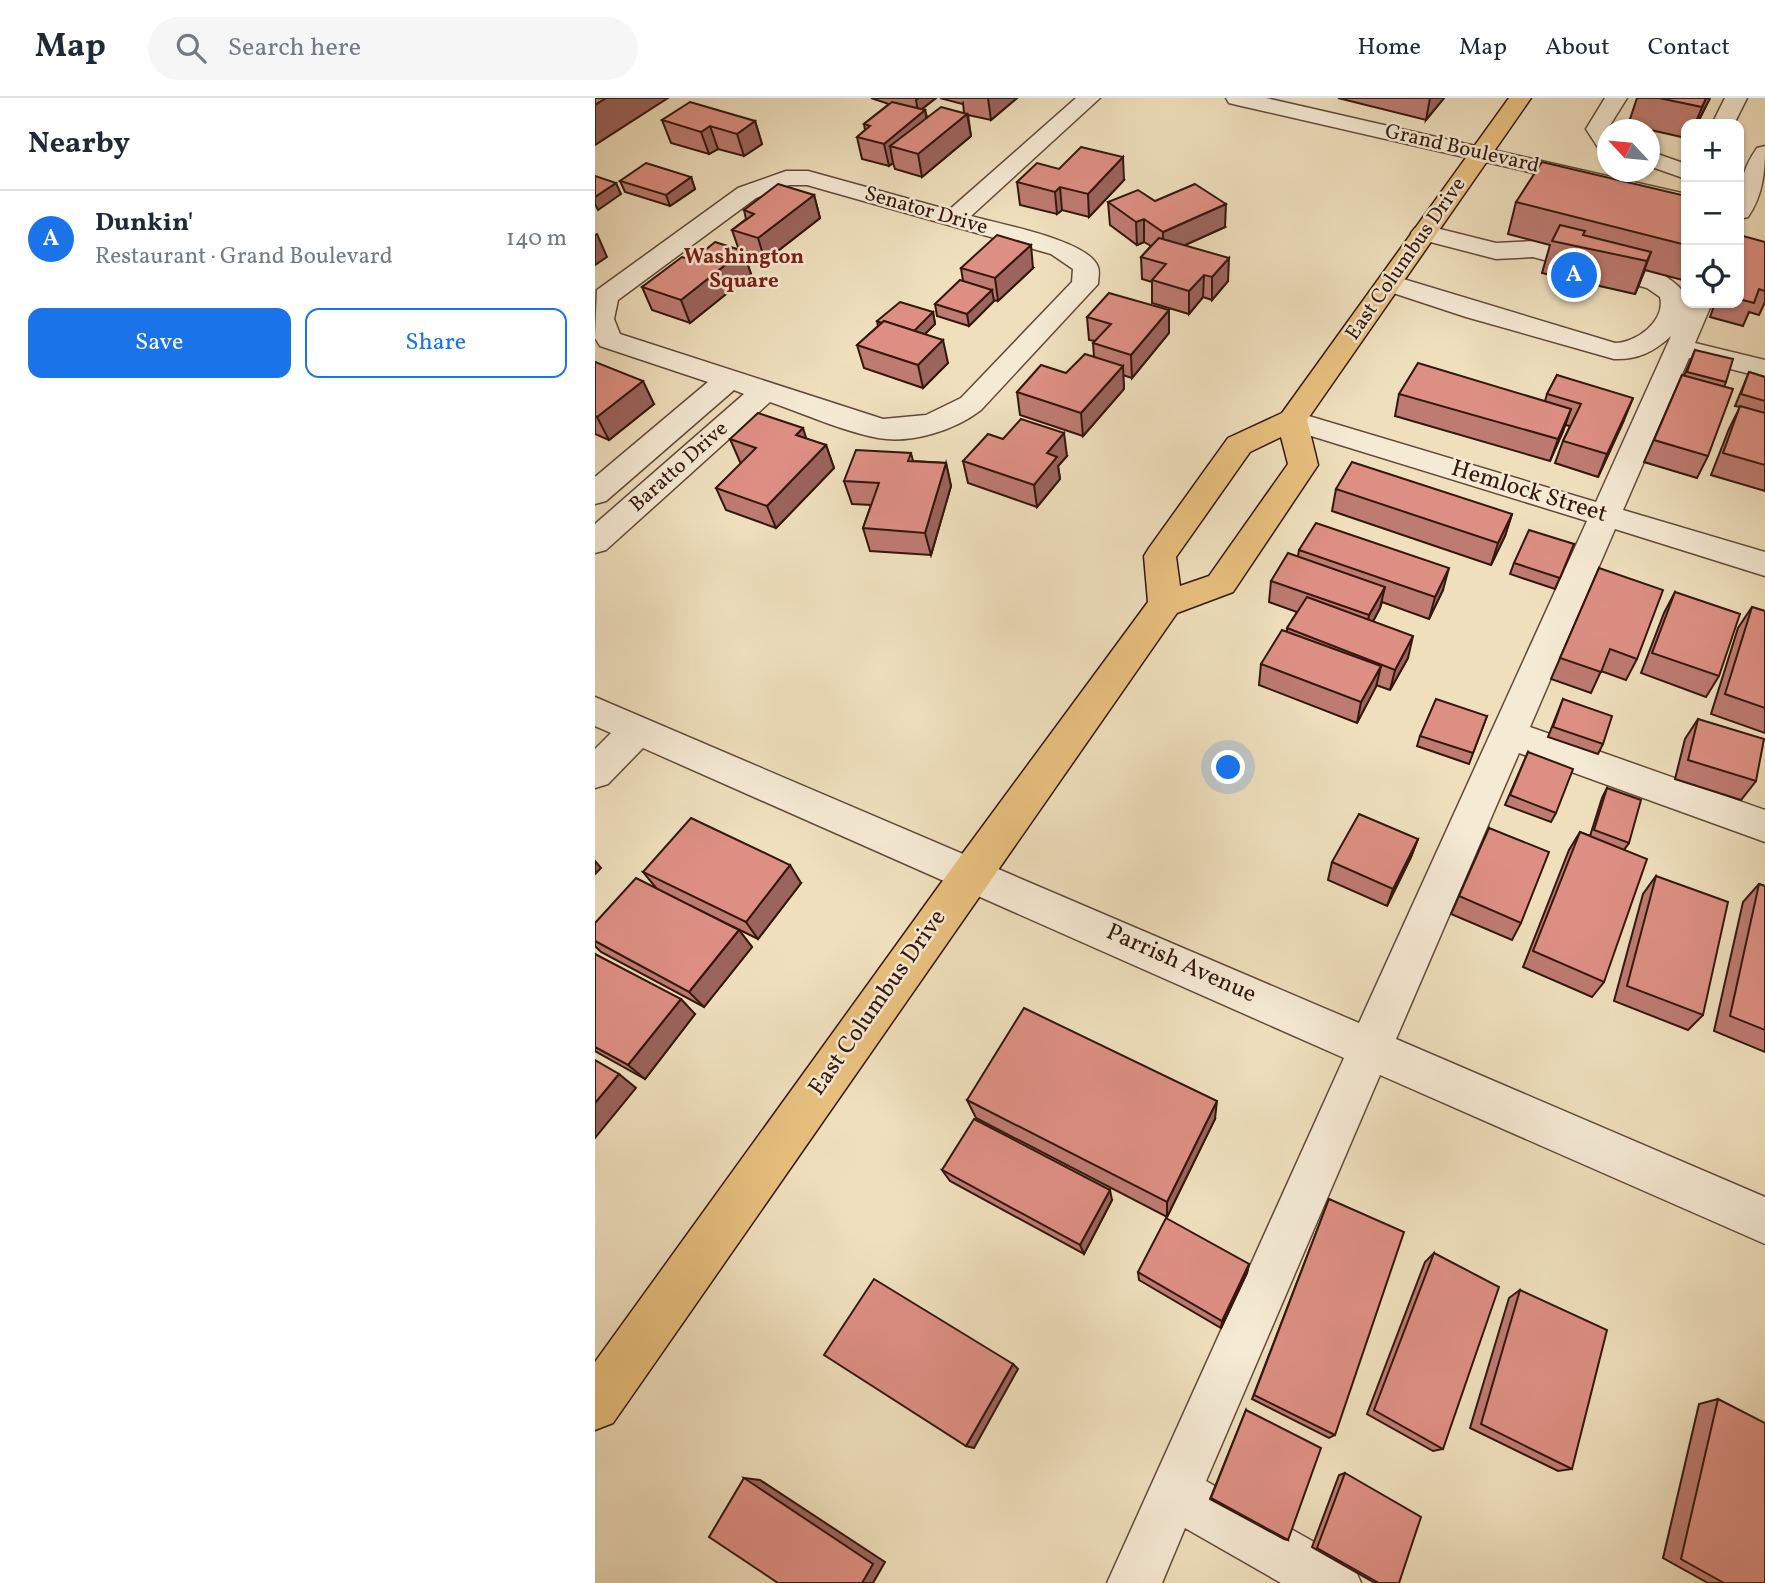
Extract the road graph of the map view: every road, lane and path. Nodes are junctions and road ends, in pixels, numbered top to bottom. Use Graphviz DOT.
graph roads {
  1 [pos="1089,98"];
  2 [pos="1520,98"];
  3 [pos="1616,98"];
  4 [pos="1736,98"];
  5 [pos="1248,99"];
  6 [pos="1603,119"];
  7 [pos="1726,119"];
  8 [pos="1481,153"];
  9 [pos="1765,153"];
  10 [pos="1660,162"];
  11 [pos="1681,170"];
  12 [pos="1681,194"];
  13 [pos="1744,201"];
  14 [pos="1744,214"];
  15 [pos="953,219"];
  16 [pos="1765,219"];
  17 [pos="1424,233"];
  18 [pos="1389,282"];
  19 [pos="1697,308"];
  20 [pos="1680,347"];
  21 [pos="1765,369"];
  22 [pos="728,380"];
  23 [pos="764,392"];
  24 [pos="1292,420"];
  25 [pos="595,494"];
  26 [pos="1605,516"];
  27 [pos="595,542"];
  28 [pos="1765,564"];
  29 [pos="1165,604"];
  30 [pos="595,711"];
  31 [pos="638,729"];
  32 [pos="1508,734"];
  33 [pos="595,773"];
  34 [pos="1765,826"];
  35 [pos="971,873"];
  36 [pos="1371,1048"];
  37 [pos="1765,1221"];
  38 [pos="595,1405"];
  39 [pos="1174,1492"];
  40 [pos="1134,1583"];
  41 [pos="1334,1583"];
  1 -- 15 [label="street"];
  2 -- 8 [label="main road, East Columbus Drive"];
  3 -- 6 [label="street"];
  4 -- 7 [label="street"];
  5 -- 8 [label="street, Grand Boulevard"];
  8 -- 12 [label="street, Grand Boulevard"];
  8 -- 17 [label="main road, East Columbus Drive"];
  9 -- 13 [label="street"];
  10 -- 11 [label="street"];
  14 -- 16 [label="street"];
  15 -- 22 [label="street, Senator Drive"];
  15 -- 23 [label="street, Senator Drive"];
  17 -- 18 [label="main road, East Columbus Drive"];
  17 -- 18 [label="street"];
  18 -- 24 [label="main road, East Columbus Drive"];
  19 -- 20 [label="street"];
  20 -- 21 [label="street"];
  20 -- 26 [label="street"];
  22 -- 23 [label="street, Senator Drive"];
  22 -- 25 [label="street, Baratto Drive"];
  23 -- 27 [label="street, Baratto Drive"];
  24 -- 26 [label="street, Hemlock Street"];
  24 -- 29 [label="main road, East Columbus Drive"];
  24 -- 29 [label="main road"];
  26 -- 28 [label="street, Hemlock Street"];
  26 -- 32 [label="street"];
  29 -- 35 [label="main road, East Columbus Drive"];
  30 -- 31 [label="street, Parrish Avenue"];
  31 -- 33 [label="street"];
  31 -- 35 [label="street, Parrish Avenue"];
  32 -- 34 [label="street"];
  32 -- 36 [label="street"];
  35 -- 36 [label="street, Parrish Avenue"];
  35 -- 38 [label="main road, East Columbus Drive"];
  36 -- 37 [label="street, Parrish Avenue"];
  36 -- 39 [label="street"];
  39 -- 40 [label="street"];
  39 -- 41 [label="street"];
}
